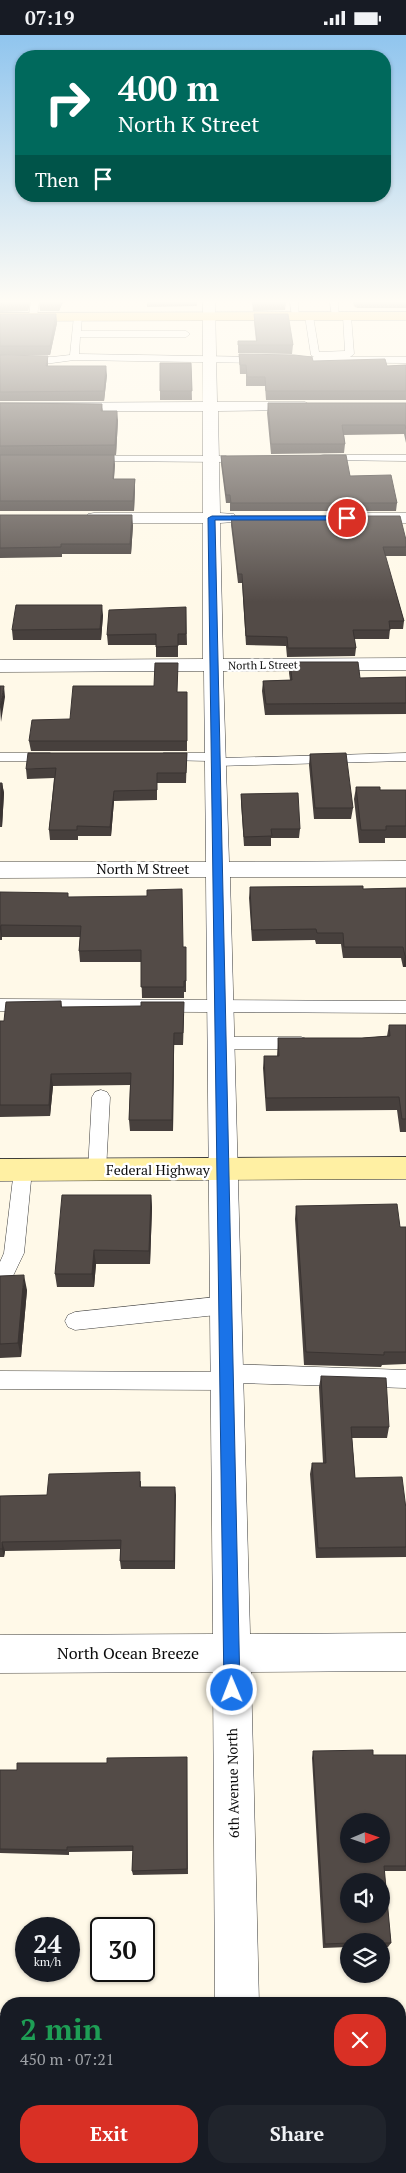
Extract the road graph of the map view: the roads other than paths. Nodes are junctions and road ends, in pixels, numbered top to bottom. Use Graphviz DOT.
graph roads {
  1 [pos="210,402"];
  2 [pos="210,406"];
  3 [pos="318,406"];
  4 [pos="0,407"];
  5 [pos="406,458"];
  6 [pos="77,459"];
  7 [pos="211,459"];
  8 [pos="239,459"];
  9 [pos="315,459"];
  10 [pos="79,518"];
  11 [pos="212,518"];
  12 [pos="249,518"];
  13 [pos="347,518"];
  14 [pos="406,518"];
  15 [pos="406,664"];
  16 [pos="0,666"];
  17 [pos="214,666"];
  18 [pos="0,757"];
  19 [pos="59,757"];
  20 [pos="147,757"];
  21 [pos="406,757"];
  22 [pos="216,759"];
  23 [pos="218,869"];
  24 [pos="406,869"];
  25 [pos="0,870"];
  26 [pos="0,1005"];
  27 [pos="221,1005"];
  28 [pos="406,1007"];
  29 [pos="222,1043"];
  30 [pos="322,1043"];
  31 [pos="101,1097"];
  32 [pos="406,1168"];
  33 [pos="12,1170"];
  34 [pos="97,1170"];
  35 [pos="224,1170"];
  36 [pos="0,1272"];
  37 [pos="226,1305"];
  38 [pos="75,1321"];
  39 [pos="228,1377"];
  40 [pos="406,1379"];
  41 [pos="0,1380"];
  42 [pos="406,1652"];
  43 [pos="231,1653"];
  44 [pos="0,1654"];
  45 [pos="237,1997"];
  1 -- 2 [label="street, 6th Avenue North"];
  2 -- 3 [label="street"];
  2 -- 4 [label="street"];
  2 -- 7 [label="street, 6th Avenue North"];
  5 -- 9 [label="lane"];
  6 -- 7 [label="lane"];
  7 -- 8 [label="lane"];
  7 -- 11 [label="street, 6th Avenue North"];
  10 -- 11 [label="street"];
  11 -- 12 [label="street"];
  11 -- 17 [label="street, 6th Avenue North"];
  13 -- 14 [label="street"];
  15 -- 17 [label="street, North L Street"];
  16 -- 17 [label="street, North L Street"];
  17 -- 22 [label="street, 6th Avenue North"];
  18 -- 19 [label="lane"];
  20 -- 22 [label="lane"];
  21 -- 22 [label="lane"];
  22 -- 23 [label="street, 6th Avenue North"];
  23 -- 24 [label="street, North M Street"];
  23 -- 25 [label="street, North M Street"];
  23 -- 27 [label="street, 6th Avenue North"];
  26 -- 27 [label="lane"];
  27 -- 28 [label="lane"];
  27 -- 29 [label="street, 6th Avenue North"];
  29 -- 30 [label="lane"];
  29 -- 35 [label="street, 6th Avenue North"];
  31 -- 34 [label="lane"];
  32 -- 35 [label="main road, Federal Highway"];
  33 -- 34 [label="main road, Federal Highway"];
  33 -- 36 [label="lane"];
  34 -- 35 [label="main road, Federal Highway"];
  35 -- 37 [label="street, 6th Avenue North"];
  37 -- 38 [label="lane"];
  37 -- 39 [label="street, 6th Avenue North"];
  39 -- 40 [label="lane"];
  39 -- 41 [label="lane"];
  39 -- 43 [label="street, 6th Avenue North"];
  42 -- 43 [label="street, North Ocean Breeze"];
  43 -- 44 [label="street, North Ocean Breeze"];
  43 -- 45 [label="street, 6th Avenue North"];
}
